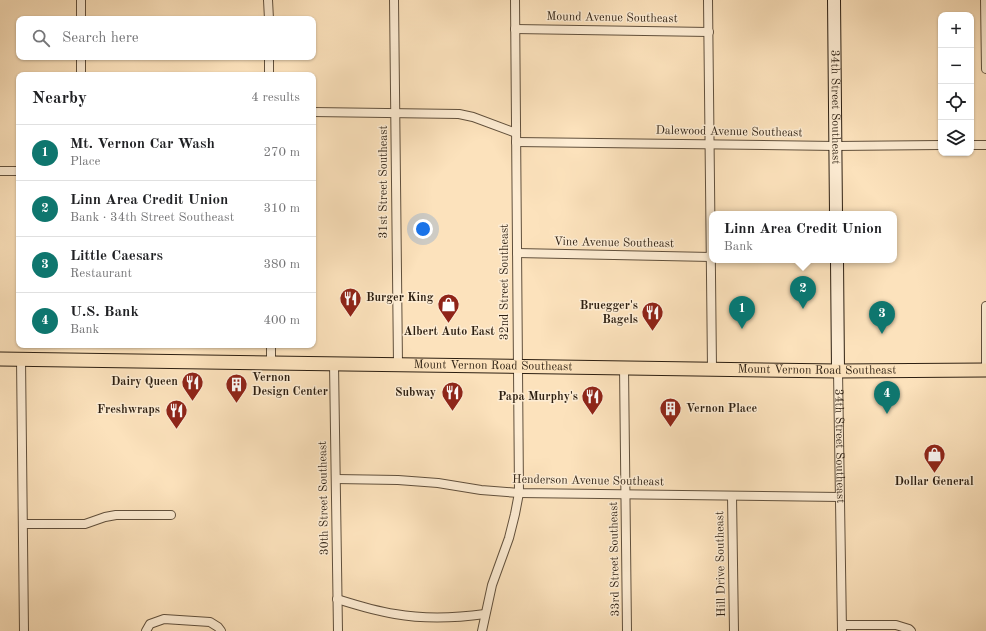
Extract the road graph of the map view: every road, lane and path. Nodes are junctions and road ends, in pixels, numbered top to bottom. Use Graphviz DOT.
graph roads {
  1 [pos="81,0"];
  2 [pos="268,0"];
  3 [pos="394,0"];
  4 [pos="515,0"];
  5 [pos="708,0"];
  6 [pos="834,0"];
  7 [pos="985,0"];
  8 [pos="81,16"];
  9 [pos="269,16"];
  10 [pos="515,29"];
  11 [pos="708,32"];
  12 [pos="81,60"];
  13 [pos="269,60"];
  14 [pos="986,69"];
  15 [pos="81,72"];
  16 [pos="269,72"];
  17 [pos="316,112"];
  18 [pos="396,113"];
  19 [pos="516,133"];
  20 [pos="516,142"];
  21 [pos="710,144"];
  22 [pos="938,145"];
  23 [pos="974,145"];
  24 [pos="986,145"];
  25 [pos="836,146"];
  26 [pos="0,171"];
  27 [pos="16,171"];
  28 [pos="710,211"];
  29 [pos="836,211"];
  30 [pos="517,253"];
  31 [pos="709,257"];
  32 [pos="710,263"];
  33 [pos="837,263"];
  34 [pos="986,306"];
  35 [pos="271,348"];
  36 [pos="0,359"];
  37 [pos="21,359"];
  38 [pos="271,363"];
  39 [pos="334,364"];
  40 [pos="398,364"];
  41 [pos="518,366"];
  42 [pos="624,367"];
  43 [pos="712,368"];
  44 [pos="838,370"];
  45 [pos="986,370"];
  46 [pos="336,479"];
  47 [pos="519,493"];
  48 [pos="626,494"];
  49 [pos="732,496"];
  50 [pos="840,497"];
  51 [pos="171,515"];
  52 [pos="23,524"];
  53 [pos="337,599"];
  54 [pos="485,614"];
  55 [pos="842,628"];
  56 [pos="24,631"];
  57 [pos="146,631"];
  58 [pos="221,631"];
  59 [pos="338,631"];
  60 [pos="482,631"];
  61 [pos="627,631"];
  62 [pos="734,631"];
  63 [pos="911,631"];
  1 -- 8 [label="street"];
  2 -- 9 [label="street"];
  3 -- 18 [label="street, 31st Street Southeast"];
  4 -- 10 [label="street, 32nd Street Southeast"];
  5 -- 11 [label="street"];
  6 -- 25 [label="street, 34th Street Southeast"];
  7 -- 14 [label="street"];
  10 -- 11 [label="street, Mound Avenue Southeast"];
  10 -- 19 [label="street, 32nd Street Southeast"];
  11 -- 21 [label="street"];
  12 -- 15 [label="street"];
  13 -- 16 [label="street"];
  17 -- 18 [label="street"];
  18 -- 19 [label="street"];
  18 -- 40 [label="street, 31st Street Southeast"];
  19 -- 20 [label="street, 32nd Street Southeast"];
  20 -- 21 [label="street, Dalewood Avenue Southeast"];
  20 -- 30 [label="street, 32nd Street Southeast"];
  21 -- 25 [label="street, Dalewood Avenue Southeast"];
  21 -- 28 [label="street"];
  22 -- 25 [label="street, Dalewood Avenue Southeast"];
  23 -- 24 [label="street"];
  25 -- 29 [label="street, 34th Street Southeast"];
  26 -- 27 [label="street"];
  30 -- 31 [label="street, Vine Avenue Southeast"];
  30 -- 41 [label="street, 32nd Street Southeast"];
  32 -- 43 [label="street"];
  33 -- 44 [label="street, 34th Street Southeast"];
  34 -- 45 [label="street"];
  35 -- 38 [label="street"];
  36 -- 37 [label="main road, Mount Vernon Road Southeast"];
  37 -- 38 [label="main road, Mount Vernon Road Southeast"];
  37 -- 52 [label="street"];
  38 -- 39 [label="main road, Mount Vernon Road Southeast"];
  39 -- 40 [label="main road, Mount Vernon Road Southeast"];
  39 -- 46 [label="street, 30th Street Southeast"];
  40 -- 41 [label="main road, Mount Vernon Road Southeast"];
  41 -- 42 [label="main road, Mount Vernon Road Southeast"];
  41 -- 47 [label="street, 32nd Street Southeast"];
  42 -- 43 [label="main road, Mount Vernon Road Southeast"];
  42 -- 48 [label="street, 33rd Street Southeast"];
  43 -- 44 [label="main road, Mount Vernon Road Southeast"];
  44 -- 45 [label="main road, Mount Vernon Road Southeast"];
  44 -- 50 [label="street, 34th Street Southeast"];
  46 -- 47 [label="street, Henderson Avenue Southeast"];
  46 -- 53 [label="street, 30th Street Southeast"];
  47 -- 48 [label="street, Henderson Avenue Southeast"];
  47 -- 54 [label="street, 32nd Street Southeast"];
  48 -- 49 [label="street, Henderson Avenue Southeast"];
  48 -- 61 [label="street, 33rd Street Southeast"];
  49 -- 50 [label="street, Henderson Avenue Southeast"];
  49 -- 62 [label="street, Hill Drive Southeast"];
  50 -- 55 [label="street, 34th Street Southeast"];
  51 -- 52 [label="street"];
  52 -- 56 [label="street"];
  53 -- 54 [label="street"];
  53 -- 59 [label="street, 30th Street Southeast"];
  54 -- 60 [label="street, 32nd Street Southeast"];
  55 -- 63 [label="street"];
  57 -- 58 [label="street"];
}
